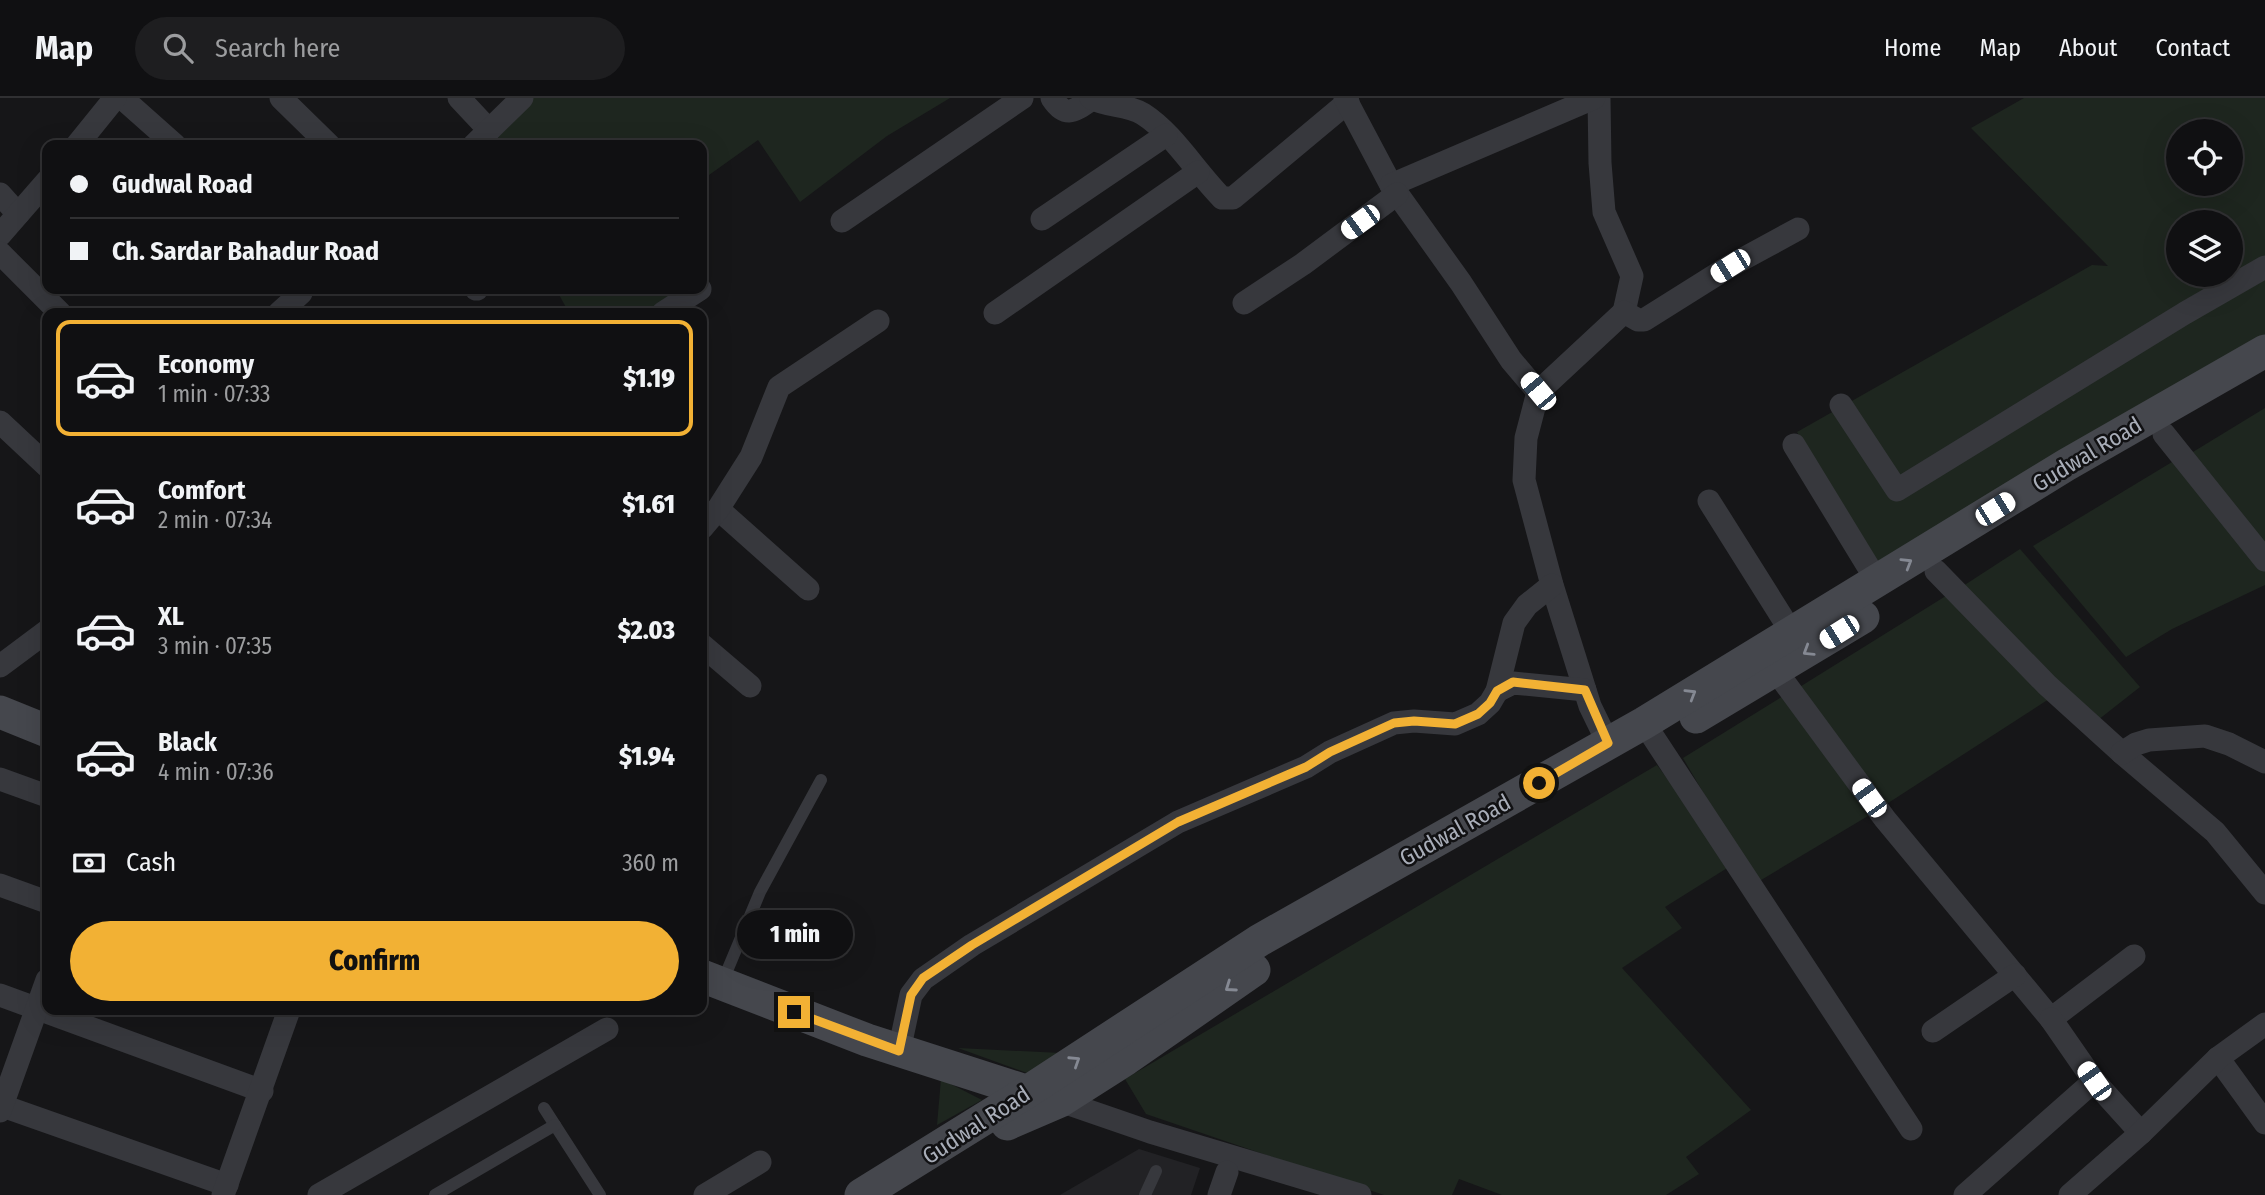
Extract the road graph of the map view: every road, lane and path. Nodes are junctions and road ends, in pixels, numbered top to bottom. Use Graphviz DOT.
graph roads {
  1 [pos="115,98"];
  2 [pos="122,98"];
  3 [pos="281,98"];
  4 [pos="460,98"];
  5 [pos="522,98"];
  6 [pos="1022,98"];
  7 [pos="1052,98"];
  8 [pos="1091,98"];
  9 [pos="1594,98"];
  10 [pos="1599,98"];
  11 [pos="1346,100"];
  12 [pos="1166,135"];
  13 [pos="481,138"];
  14 [pos="81,140"];
  15 [pos="169,140"];
  16 [pos="324,140"];
  17 [pos="1198,172"];
  18 [pos="42,187"];
  19 [pos="1394,189"];
  20 [pos="0,194"];
  21 [pos="18,214"];
  22 [pos="1042,219"];
  23 [pos="842,220"];
  24 [pos="1798,229"];
  25 [pos="0,235"];
  26 [pos="0,253"];
  27 [pos="2265,267"];
  28 [pos="301,294"];
  29 [pos="692,294"];
  30 [pos="1244,303"];
  31 [pos="55,308"];
  32 [pos="285,308"];
  33 [pos="671,308"];
  34 [pos="1624,312"];
  35 [pos="995,313"];
  36 [pos="878,321"];
  37 [pos="2265,351"];
  38 [pos="2265,375"];
  39 [pos="1538,391"];
  40 [pos="1842,405"];
  41 [pos="0,422"];
  42 [pos="2164,434"];
  43 [pos="1794,445"];
  44 [pos="42,461"];
  45 [pos="1709,501"];
  46 [pos="718,509"];
  47 [pos="707,522"];
  48 [pos="2265,560"];
  49 [pos="1936,571"];
  50 [pos="1877,581"];
  51 [pos="1552,586"];
  52 [pos="808,589"];
  53 [pos="1792,633"];
  54 [pos="42,635"];
  55 [pos="707,649"];
  56 [pos="0,666"];
  57 [pos="1776,671"];
  58 [pos="750,686"];
  59 [pos="1585,690"];
  60 [pos="1497,691"];
  61 [pos="0,712"];
  62 [pos="42,729"];
  63 [pos="1650,732"];
  64 [pos="1608,743"];
  65 [pos="2122,753"];
  66 [pos="2265,762"];
  67 [pos="0,779"];
  68 [pos="821,780"];
  69 [pos="42,794"];
  70 [pos="0,885"];
  71 [pos="2265,893"];
  72 [pos="42,900"];
  73 [pos="2134,956"];
  74 [pos="2015,975"];
  75 [pos="712,980"];
  76 [pos="42,994"];
  77 [pos="0,995"];
  78 [pos="37,1009"];
  79 [pos="42,1011"];
  80 [pos="53,1015"];
  81 [pos="287,1015"];
  82 [pos="2051,1019"];
  83 [pos="2265,1024"];
  84 [pos="607,1029"];
  85 [pos="1933,1031"];
  86 [pos="899,1051"];
  87 [pos="2218,1058"];
  88 [pos="2094,1081"];
  89 [pos="261,1091"];
  90 [pos="1027,1092"];
  91 [pos="2257,1097"];
  92 [pos="1060,1101"];
  93 [pos="1,1107"];
  94 [pos="544,1108"];
  95 [pos="2265,1123"];
  96 [pos="555,1125"];
  97 [pos="1911,1129"];
  98 [pos="2141,1133"];
  99 [pos="760,1162"];
  100 [pos="915,1164"];
  101 [pos="1156,1171"];
  102 [pos="1227,1172"];
  103 [pos="225,1190"];
  104 [pos="596,1194"];
  105 [pos="319,1195"];
  106 [pos="435,1195"];
  107 [pos="705,1195"];
  108 [pos="861,1195"];
  109 [pos="1145,1195"];
  110 [pos="1219,1195"];
  111 [pos="1360,1195"];
  112 [pos="1965,1195"];
  113 [pos="2070,1195"];
  1 -- 14 [label="street"];
  2 -- 15 [label="street"];
  3 -- 16 [label="street"];
  4 -- 13 [label="street"];
  5 -- 13 [label="street"];
  6 -- 23 [label="street"];
  7 -- 8 [label="street"];
  8 -- 12 [label="street"];
  9 -- 19 [label="street"];
  10 -- 34 [label="street"];
  11 -- 17 [label="street"];
  11 -- 19 [label="street"];
  12 -- 17 [label="street"];
  12 -- 22 [label="street"];
  17 -- 35 [label="street"];
  18 -- 21 [label="street"];
  19 -- 30 [label="street"];
  19 -- 39 [label="street"];
  20 -- 21 [label="street"];
  21 -- 25 [label="street"];
  24 -- 34 [label="street"];
  26 -- 31 [label="street"];
  27 -- 40 [label="street"];
  28 -- 32 [label="street"];
  29 -- 33 [label="street"];
  34 -- 39 [label="street"];
  36 -- 46 [label="street"];
  50 -- 37 [label="main road, Gudwal Road, one-way"];
  38 -- 42 [label="main road, Gudwal Road"];
  39 -- 51 [label="street"];
  41 -- 44 [label="street"];
  42 -- 48 [label="street"];
  42 -- 49 [label="main road, Gudwal Road"];
  43 -- 50 [label="street"];
  45 -- 53 [label="street"];
  46 -- 47 [label="street"];
  46 -- 52 [label="street"];
  49 -- 57 [label="main road, Gudwal Road, one-way"];
  49 -- 65 [label="street"];
  50 -- 53 [label="main road, Gudwal Road"];
  51 -- 59 [label="street"];
  51 -- 60 [label="street"];
  63 -- 53 [label="main road, Gudwal Road, one-way"];
  54 -- 56 [label="street"];
  55 -- 58 [label="street"];
  57 -- 63 [label="main road, Gudwal Road"];
  57 -- 74 [label="street"];
  59 -- 60 [label="street"];
  59 -- 64 [label="street"];
  60 -- 86 [label="street"];
  61 -- 62 [label="main road"];
  63 -- 64 [label="main road, Gudwal Road"];
  63 -- 92 [label="main road, Gudwal Road, one-way"];
  63 -- 97 [label="street"];
  90 -- 64 [label="main road, Gudwal Road, one-way"];
  65 -- 66 [label="street"];
  65 -- 71 [label="street"];
  67 -- 69 [label="street"];
  68 -- 75 [label="lane"];
  70 -- 72 [label="street"];
  73 -- 82 [label="street"];
  74 -- 82 [label="street"];
  74 -- 85 [label="street"];
  75 -- 86 [label="main road"];
  76 -- 78 [label="street"];
  77 -- 78 [label="street"];
  78 -- 79 [label="street"];
  78 -- 93 [label="street"];
  80 -- 89 [label="street"];
  81 -- 89 [label="street"];
  82 -- 88 [label="street"];
  83 -- 87 [label="street"];
  84 -- 105 [label="street"];
  86 -- 90 [label="main road"];
  87 -- 91 [label="street"];
  87 -- 98 [label="street"];
  88 -- 98 [label="street"];
  88 -- 112 [label="street"];
  89 -- 103 [label="street"];
  90 -- 92 [label="main road"];
  90 -- 100 [label="main road, Gudwal Road"];
  91 -- 95 [label="street"];
  92 -- 100 [label="main road, Gudwal Road"];
  92 -- 111 [label="street"];
  93 -- 103 [label="street"];
  94 -- 96 [label="lane"];
  96 -- 104 [label="lane"];
  96 -- 106 [label="lane"];
  98 -- 113 [label="street"];
  99 -- 107 [label="street"];
  100 -- 108 [label="main road"];
  101 -- 109 [label="lane"];
  102 -- 110 [label="street"];
}
